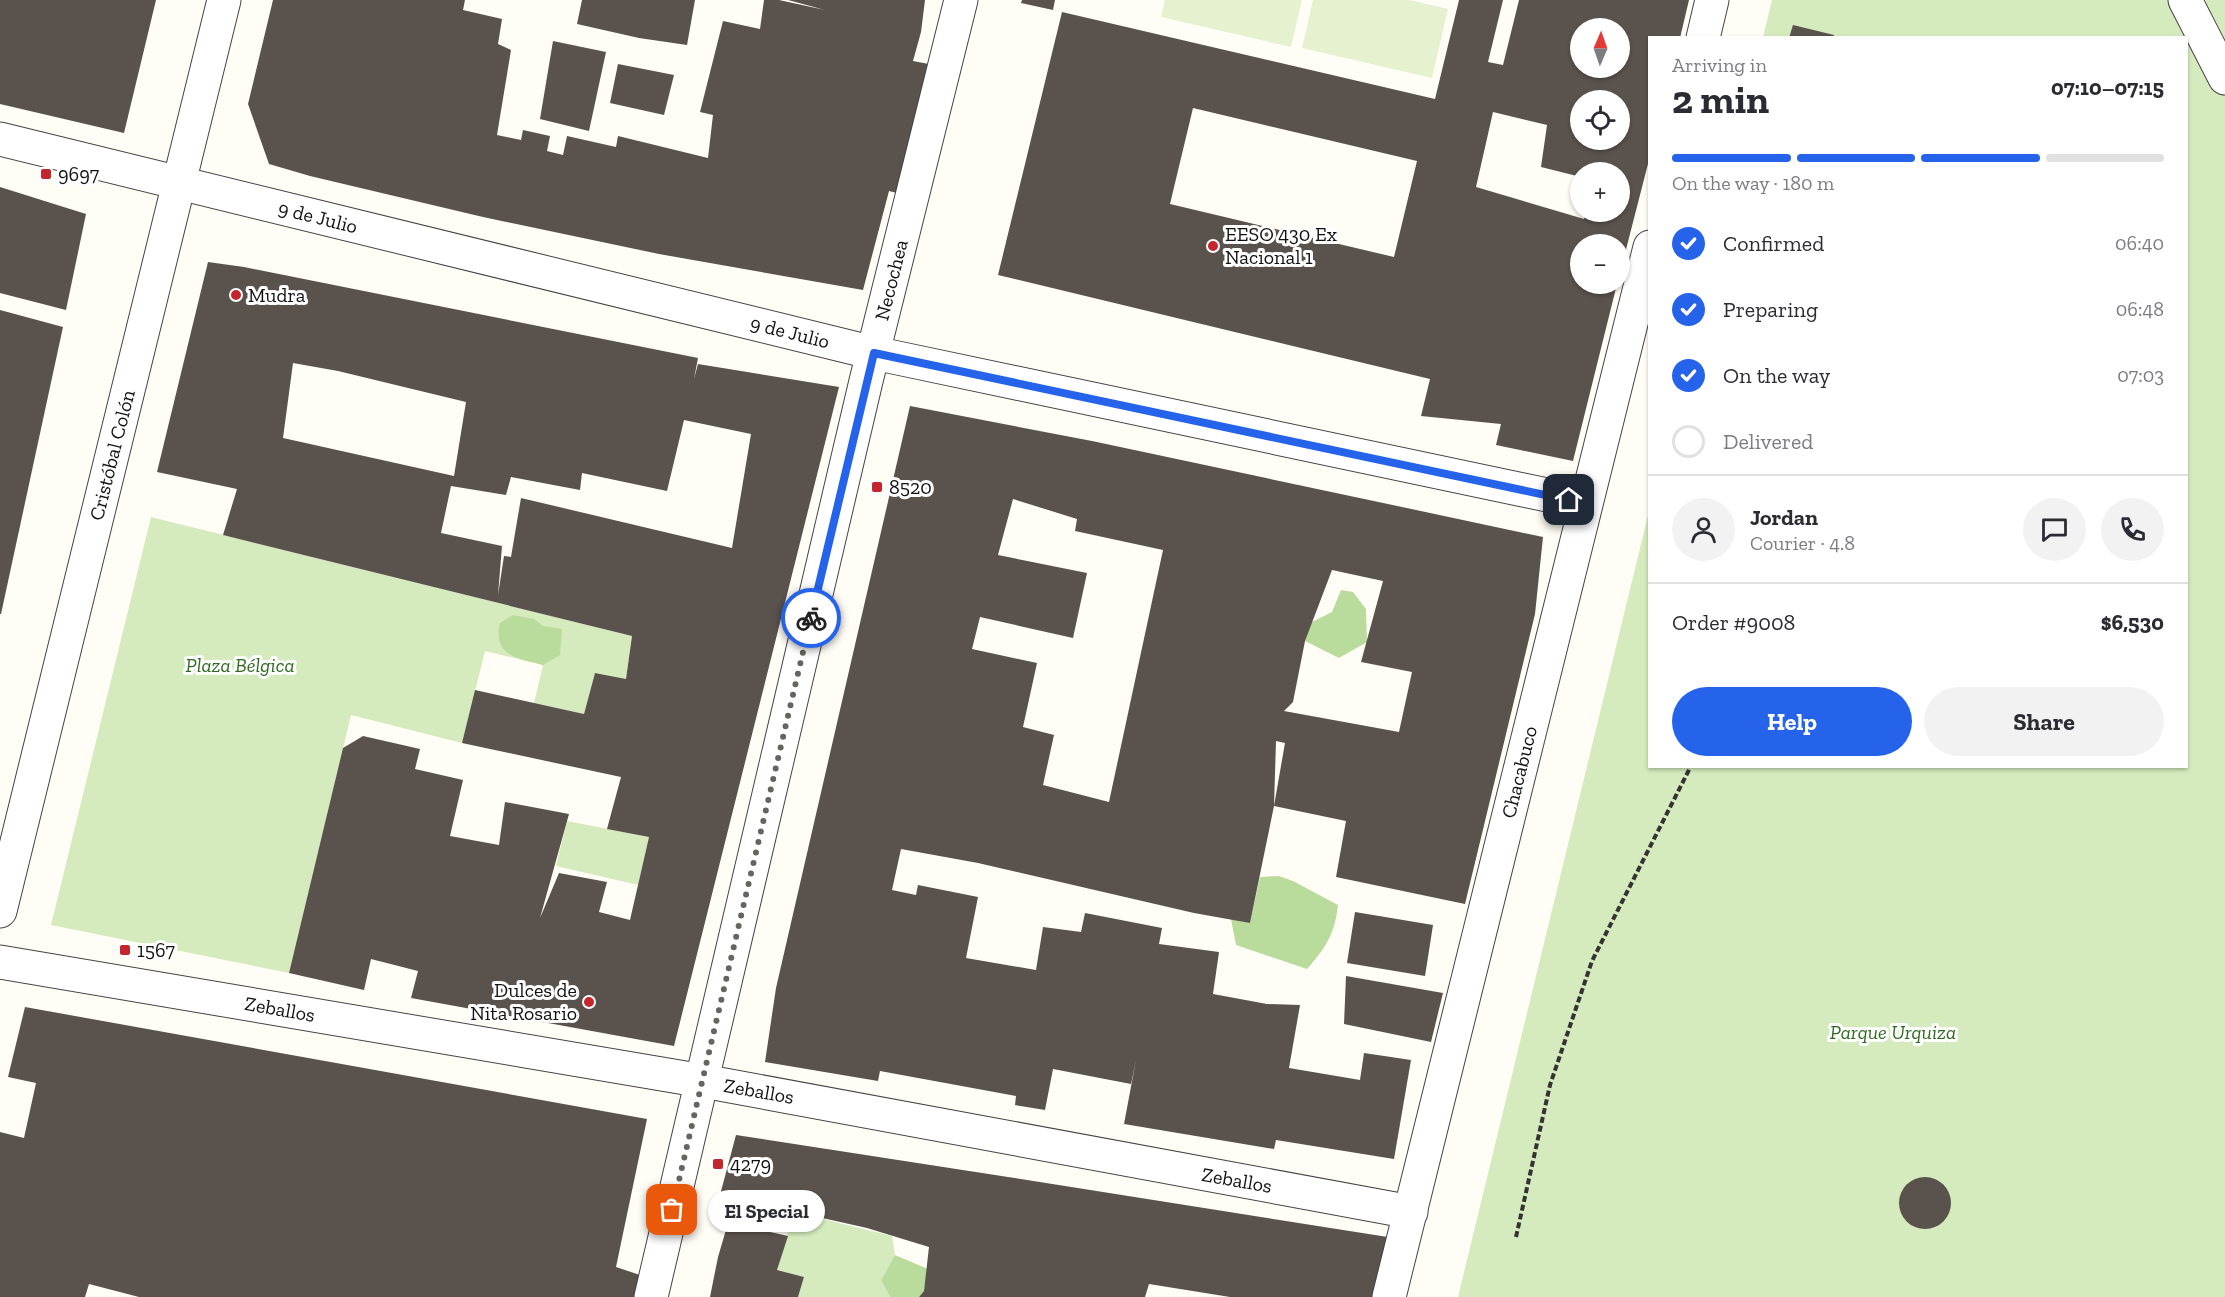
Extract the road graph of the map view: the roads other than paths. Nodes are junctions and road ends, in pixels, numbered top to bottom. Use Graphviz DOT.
graph roads {
  1 [pos="224,0"];
  2 [pos="961,0"];
  3 [pos="1712,0"];
  4 [pos="2185,0"];
  5 [pos="1703,36"];
  6 [pos="2225,78"];
  7 [pos="0,139"];
  8 [pos="179,183"];
  9 [pos="1648,255"];
  10 [pos="874,353"];
  11 [pos="1585,503"];
  12 [pos="0,911"];
  13 [pos="0,962"];
  14 [pos="703,1081"];
  15 [pos="1411,1212"];
  16 [pos="651,1297"];
  17 [pos="1389,1297"];
  1 -- 8 [label="street, Cristóbal Colón"];
  2 -- 10 [label="street, Necochea"];
  3 -- 5 [label="street"];
  4 -- 6 [label="street"];
  7 -- 8 [label="street, 9 de Julio"];
  8 -- 10 [label="street, 9 de Julio"];
  8 -- 12 [label="street, Cristóbal Colón"];
  9 -- 11 [label="street, Chacabuco"];
  10 -- 11 [label="street, 9 de Julio"];
  10 -- 14 [label="street, Necochea"];
  11 -- 15 [label="street, Chacabuco"];
  13 -- 14 [label="street, Zeballos"];
  14 -- 15 [label="street, Zeballos"];
  14 -- 16 [label="street, Necochea"];
  15 -- 17 [label="street, Chacabuco"];
}
